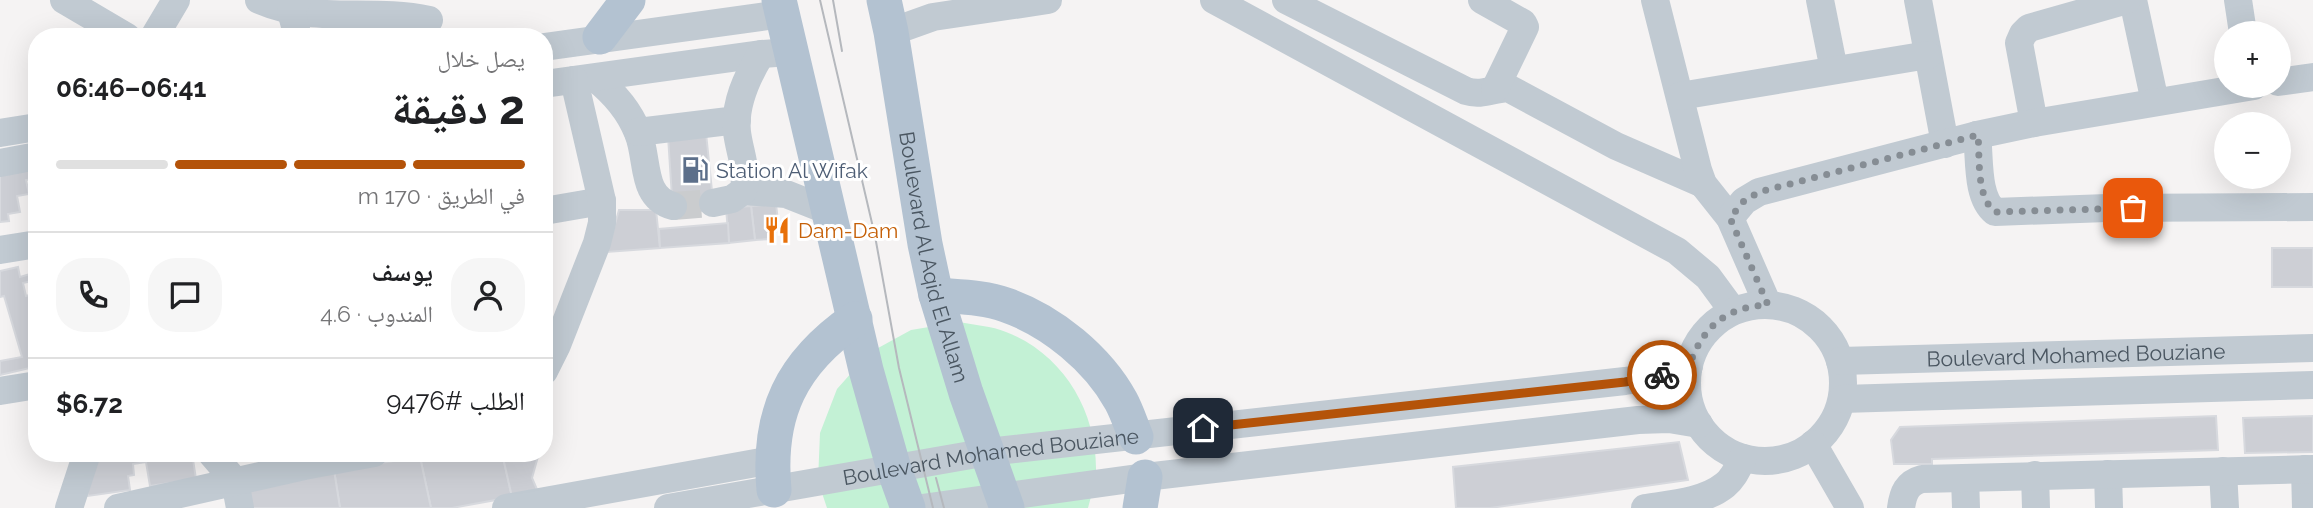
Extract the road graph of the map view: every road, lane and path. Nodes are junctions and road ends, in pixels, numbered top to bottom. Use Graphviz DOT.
graph roads {
  1 [pos="64,0"];
  2 [pos="176,0"];
  3 [pos="259,0"];
  4 [pos="628,0"];
  5 [pos="1045,0"];
  6 [pos="1214,0"];
  7 [pos="1286,0"];
  8 [pos="1482,0"];
  9 [pos="1655,0"];
  10 [pos="1820,0"];
  11 [pos="1918,0"];
  12 [pos="2127,0"];
  13 [pos="2133,0"];
  14 [pos="2238,0"];
  15 [pos="954,6"];
  16 [pos="781,7"];
  17 [pos="295,16"];
  18 [pos="887,16"];
  19 [pos="431,19"];
  20 [pos="2241,21"];
  21 [pos="112,28"];
  22 [pos="159,28"];
  23 [pos="600,37"];
  24 [pos="553,45"];
  25 [pos="776,53"];
  26 [pos="1928,55"];
  27 [pos="1834,70"];
  28 [pos="2313,78"];
  29 [pos="584,79"];
  30 [pos="2291,81"];
  31 [pos="553,83"];
  32 [pos="1495,89"];
  33 [pos="2214,92"];
  34 [pos="1680,96"];
  35 [pos="2154,102"];
  36 [pos="737,120"];
  37 [pos="2034,123"];
  38 [pos="28,128"];
  39 [pos="638,132"];
  40 [pos="0,133"];
  41 [pos="1978,135"];
  42 [pos="1945,144"];
  43 [pos="28,158"];
  44 [pos="0,163"];
  45 [pos="1703,184"];
  46 [pos="743,191"];
  47 [pos="602,201"];
  48 [pos="713,203"];
  49 [pos="673,206"];
  50 [pos="2313,207"];
  51 [pos="553,209"];
  52 [pos="829,211"];
  53 [pos="1730,218"];
  54 [pos="28,245"];
  55 [pos="0,250"];
  56 [pos="936,295"];
  57 [pos="1768,305"];
  58 [pos="1733,312"];
  59 [pos="855,319"];
  60 [pos="553,335"];
  61 [pos="2313,348"];
  62 [pos="1840,361"];
  63 [pos="1689,366"];
  64 [pos="2313,384"];
  65 [pos="28,386"];
  66 [pos="0,391"];
  67 [pos="1842,399"];
  68 [pos="1699,424"];
  69 [pos="1136,437"];
  70 [pos="1813,444"];
  71 [pos="988,452"];
  72 [pos="1743,458"];
  73 [pos="84,462"];
  74 [pos="217,462"];
  75 [pos="300,462"];
  76 [pos="2309,469"];
  77 [pos="894,470"];
  78 [pos="2223,471"];
  79 [pos="2108,474"];
  80 [pos="773,475"];
  81 [pos="2035,475"];
  82 [pos="1965,478"];
  83 [pos="1143,492"];
  84 [pos="237,495"];
  85 [pos="1005,503"];
  86 [pos="69,508"];
  87 [pos="117,508"];
  88 [pos="506,508"];
  89 [pos="667,508"];
  90 [pos="908,508"];
  91 [pos="922,508"];
  92 [pos="1645,508"];
  93 [pos="1850,508"];
  94 [pos="1901,508"];
  95 [pos="1966,508"];
  96 [pos="2036,508"];
  97 [pos="2109,508"];
  98 [pos="2225,508"];
  99 [pos="2306,508"];
  1 -- 21 [label="street"];
  2 -- 22 [label="street"];
  3 -- 17 [label="street"];
  4 -- 23 [label="main road"];
  5 -- 15 [label="street"];
  6 -- 58 [label="street"];
  7 -- 32 [label="street"];
  8 -- 32 [label="street"];
  9 -- 34 [label="street"];
  10 -- 27 [label="street"];
  11 -- 26 [label="street"];
  12 -- 37 [label="street"];
  13 -- 35 [label="street"];
  14 -- 20 [label="street"];
  15 -- 18 [label="street"];
  16 -- 23 [label="street"];
  16 -- 25 [label="main road"];
  17 -- 19 [label="street"];
  18 -- 56 [label="main road, Boulevard Al Aqid El Allam"];
  23 -- 24 [label="street"];
  25 -- 29 [label="street"];
  25 -- 36 [label="street"];
  25 -- 52 [label="main road"];
  26 -- 27 [label="street"];
  26 -- 42 [label="street"];
  27 -- 34 [label="street"];
  28 -- 30 [label="street"];
  29 -- 31 [label="street"];
  29 -- 39 [label="street"];
  29 -- 47 [label="street"];
  32 -- 45 [label="street"];
  33 -- 35 [label="street"];
  34 -- 45 [label="street"];
  35 -- 37 [label="street"];
  36 -- 39 [label="street"];
  36 -- 46 [label="street"];
  37 -- 41 [label="street"];
  38 -- 40 [label="street"];
  39 -- 49 [label="street"];
  41 -- 42 [label="street"];
  41 -- 50 [label="street"];
  42 -- 53 [label="street"];
  43 -- 44 [label="street"];
  45 -- 53 [label="street"];
  46 -- 48 [label="street"];
  46 -- 52 [label="street"];
  47 -- 51 [label="street"];
  47 -- 60 [label="street"];
  52 -- 59 [label="main road"];
  53 -- 57 [label="street"];
  54 -- 55 [label="street"];
  56 -- 69 [label="main road"];
  56 -- 71 [label="main road, Boulevard Al Aqid El Allam"];
  57 -- 58 [label="street"];
  57 -- 62 [label="street"];
  58 -- 63 [label="street"];
  59 -- 77 [label="main road"];
  59 -- 80 [label="main road"];
  61 -- 62 [label="street, Boulevard Mohamed Bouziane"];
  62 -- 67 [label="street"];
  63 -- 68 [label="street"];
  63 -- 69 [label="street, Boulevard Mohamed Bouziane"];
  64 -- 67 [label="street, Boulevard Mohamed Bouziane"];
  65 -- 66 [label="street"];
  67 -- 70 [label="street"];
  68 -- 72 [label="street"];
  68 -- 83 [label="street, Boulevard Mohamed Bouziane"];
  69 -- 71 [label="street, Boulevard Mohamed Bouziane"];
  70 -- 72 [label="street"];
  70 -- 93 [label="street"];
  71 -- 77 [label="street, Boulevard Mohamed Bouziane"];
  71 -- 85 [label="main road, Boulevard Al Aqid El Allam"];
  72 -- 92 [label="street"];
  73 -- 86 [label="street"];
  74 -- 84 [label="street"];
  75 -- 84 [label="street"];
  76 -- 78 [label="street"];
  76 -- 99 [label="street"];
  77 -- 80 [label="street, Boulevard Mohamed Bouziane"];
  77 -- 90 [label="main road"];
  78 -- 79 [label="street"];
  78 -- 98 [label="street"];
  79 -- 81 [label="street"];
  79 -- 97 [label="street"];
  80 -- 88 [label="street"];
  80 -- 89 [label="street, Boulevard Mohamed Bouziane"];
  81 -- 82 [label="street"];
  81 -- 96 [label="street"];
  82 -- 94 [label="street"];
  82 -- 95 [label="street"];
  83 -- 85 [label="street, Boulevard Mohamed Bouziane"];
  84 -- 87 [label="street"];
  85 -- 91 [label="street, Boulevard Mohamed Bouziane"];
}
